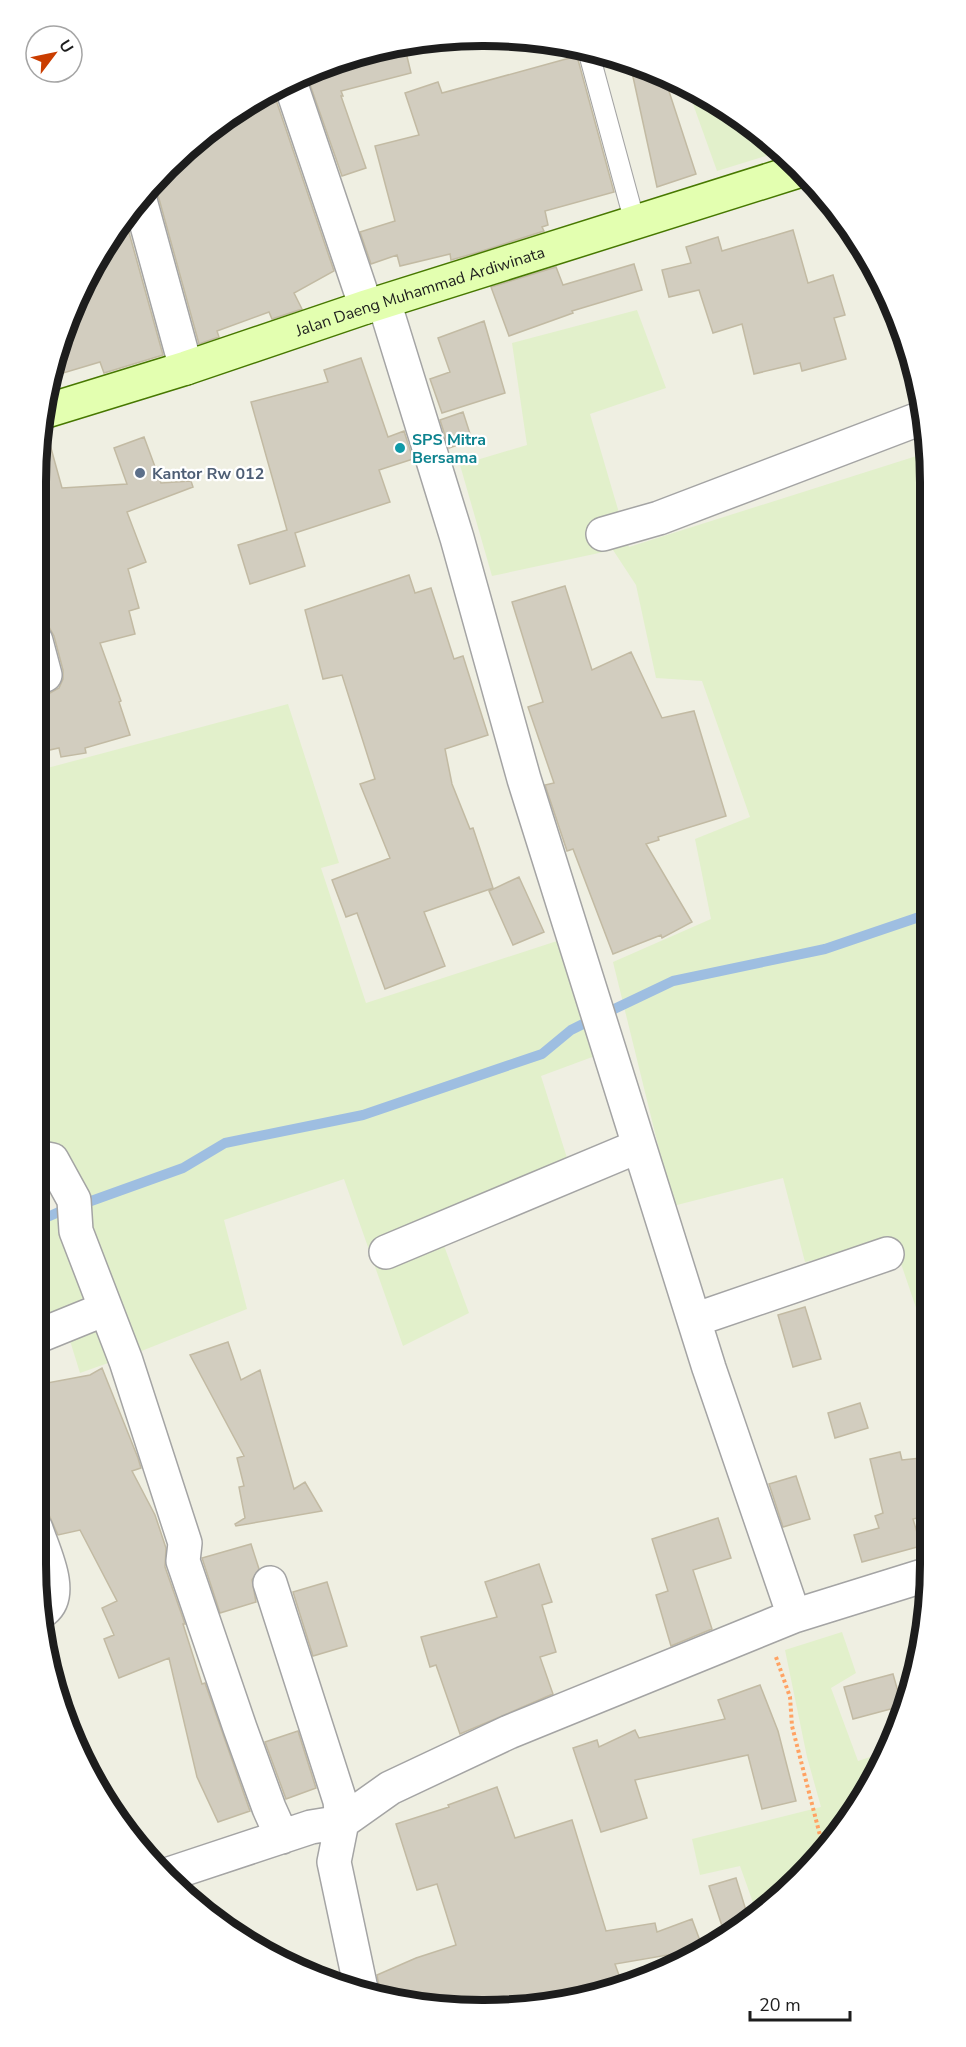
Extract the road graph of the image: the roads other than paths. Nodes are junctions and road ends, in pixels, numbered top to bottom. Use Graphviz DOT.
graph roads {
  1 [pos="591,60"];
  2 [pos="293,91"];
  3 [pos="791,173"];
  4 [pos="143,210"];
  5 [pos="635,223"];
  6 [pos="375,305"];
  7 [pos="186,368"];
  8 [pos="53,409"];
  9 [pos="915,420"];
  10 [pos="603,534"];
  11 [pos="639,1146"];
  12 [pos="46,1159"];
  13 [pos="386,1252"];
  14 [pos="888,1254"];
  15 [pos="105,1309"];
  16 [pos="694,1320"];
  17 [pos="46,1332"];
  18 [pos="46,1561"];
  19 [pos="920,1577"];
  20 [pos="270,1583"];
  21 [pos="48,1606"];
  22 [pos="780,1622"];
  23 [pos="342,1822"];
  24 [pos="282,1837"];
  25 [pos="174,1873"];
  26 [pos="360,1983"];
  1 -- 5 [label="lane"];
  2 -- 6 [label="street"];
  3 -- 5 [label="main road, Jalan Daeng Muhammad Ardiwinata"];
  4 -- 7 [label="street"];
  5 -- 6 [label="main road, Jalan Daeng Muhammad Ardiwinata"];
  6 -- 7 [label="main road, Jalan Daeng Muhammad Ardiwinata"];
  6 -- 11 [label="street"];
  7 -- 8 [label="main road, Jalan Daeng Muhammad Ardiwinata"];
  9 -- 10 [label="street"];
  11 -- 13 [label="street"];
  11 -- 16 [label="street"];
  12 -- 15 [label="street"];
  14 -- 16 [label="street"];
  15 -- 17 [label="street"];
  15 -- 24 [label="street"];
  16 -- 22 [label="street"];
  18 -- 21 [label="street"];
  19 -- 22 [label="street"];
  20 -- 23 [label="street"];
  22 -- 23 [label="street"];
  23 -- 24 [label="street"];
  23 -- 26 [label="street"];
  24 -- 25 [label="street"];
}
